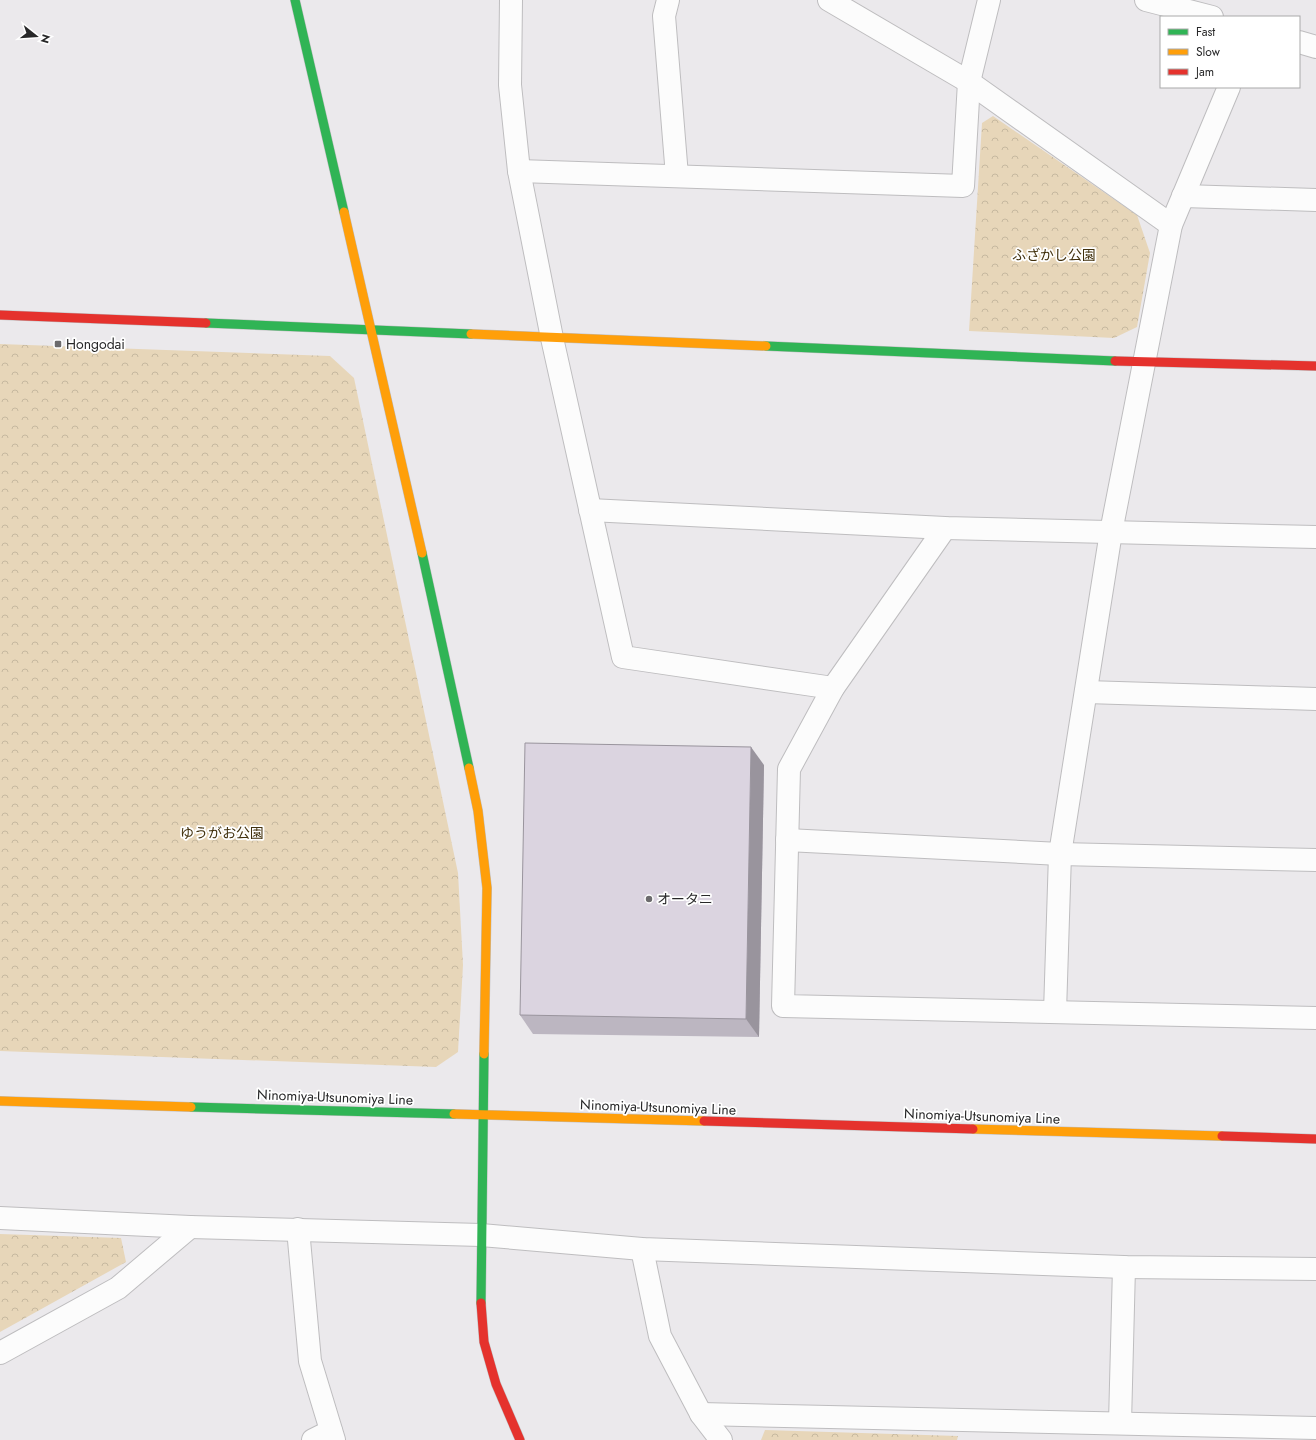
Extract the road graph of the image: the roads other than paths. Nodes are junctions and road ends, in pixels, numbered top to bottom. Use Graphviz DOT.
graph roads {
  1 [pos="295,0"];
  2 [pos="511,0"];
  3 [pos="668,0"];
  4 [pos="989,0"];
  5 [pos="1146,0"];
  6 [pos="833,1"];
  7 [pos="1208,16"];
  8 [pos="1300,42"];
  9 [pos="1316,47"];
  10 [pos="969,82"];
  11 [pos="1229,88"];
  12 [pos="519,171"];
  13 [pos="677,176"];
  14 [pos="1184,196"];
  15 [pos="1316,200"];
  16 [pos="1172,225"];
  17 [pos="0,315"];
  18 [pos="371,330"];
  19 [pos="552,338"];
  20 [pos="1146,362"];
  21 [pos="1316,366"];
  22 [pos="590,510"];
  23 [pos="945,528"];
  24 [pos="1111,532"];
  25 [pos="1316,537"];
  26 [pos="833,688"];
  27 [pos="1086,692"];
  28 [pos="1316,699"];
  29 [pos="787,840"];
  30 [pos="1060,854"];
  31 [pos="1316,860"];
  32 [pos="1055,1012"];
  33 [pos="1316,1018"];
  34 [pos="0,1101"];
  35 [pos="483,1116"];
  36 [pos="1316,1139"];
  37 [pos="0,1218"];
  38 [pos="190,1227"];
  39 [pos="298,1229"];
  40 [pos="481,1235"];
  41 [pos="642,1249"];
  42 [pos="1124,1267"];
  43 [pos="1316,1269"];
  44 [pos="0,1353"];
  45 [pos="701,1414"];
  46 [pos="1120,1423"];
  47 [pos="1316,1428"];
  48 [pos="326,1437"];
  49 [pos="520,1440"];
  50 [pos="721,1440"];
  1 -- 18 [label="street"];
  2 -- 12 [label="street"];
  3 -- 13 [label="street"];
  4 -- 10 [label="street"];
  5 -- 7 [label="street"];
  6 -- 10 [label="street"];
  8 -- 9 [label="street"];
  10 -- 13 [label="street"];
  10 -- 16 [label="street"];
  11 -- 14 [label="street"];
  12 -- 13 [label="street"];
  12 -- 19 [label="street"];
  14 -- 15 [label="street"];
  14 -- 16 [label="street"];
  16 -- 20 [label="street"];
  17 -- 18 [label="street"];
  18 -- 19 [label="street"];
  18 -- 35 [label="street"];
  19 -- 20 [label="street"];
  19 -- 22 [label="street"];
  20 -- 21 [label="street"];
  20 -- 24 [label="street"];
  22 -- 23 [label="street"];
  22 -- 26 [label="street"];
  23 -- 24 [label="street"];
  23 -- 26 [label="street"];
  24 -- 25 [label="street"];
  24 -- 27 [label="street"];
  26 -- 29 [label="street"];
  27 -- 28 [label="street"];
  27 -- 30 [label="street"];
  29 -- 30 [label="street"];
  29 -- 32 [label="street"];
  30 -- 31 [label="street"];
  30 -- 32 [label="street"];
  32 -- 33 [label="street"];
  34 -- 35 [label="street, Ninomiya-Utsunomiya Line"];
  35 -- 36 [label="street, Ninomiya-Utsunomiya Line"];
  35 -- 40 [label="street"];
  37 -- 38 [label="street"];
  38 -- 39 [label="street"];
  38 -- 44 [label="street"];
  39 -- 40 [label="street"];
  39 -- 48 [label="street"];
  40 -- 41 [label="street"];
  40 -- 49 [label="street"];
  41 -- 42 [label="street"];
  41 -- 45 [label="street"];
  42 -- 43 [label="street"];
  42 -- 46 [label="street"];
  45 -- 46 [label="street"];
  45 -- 50 [label="street"];
  46 -- 47 [label="street"];
}
